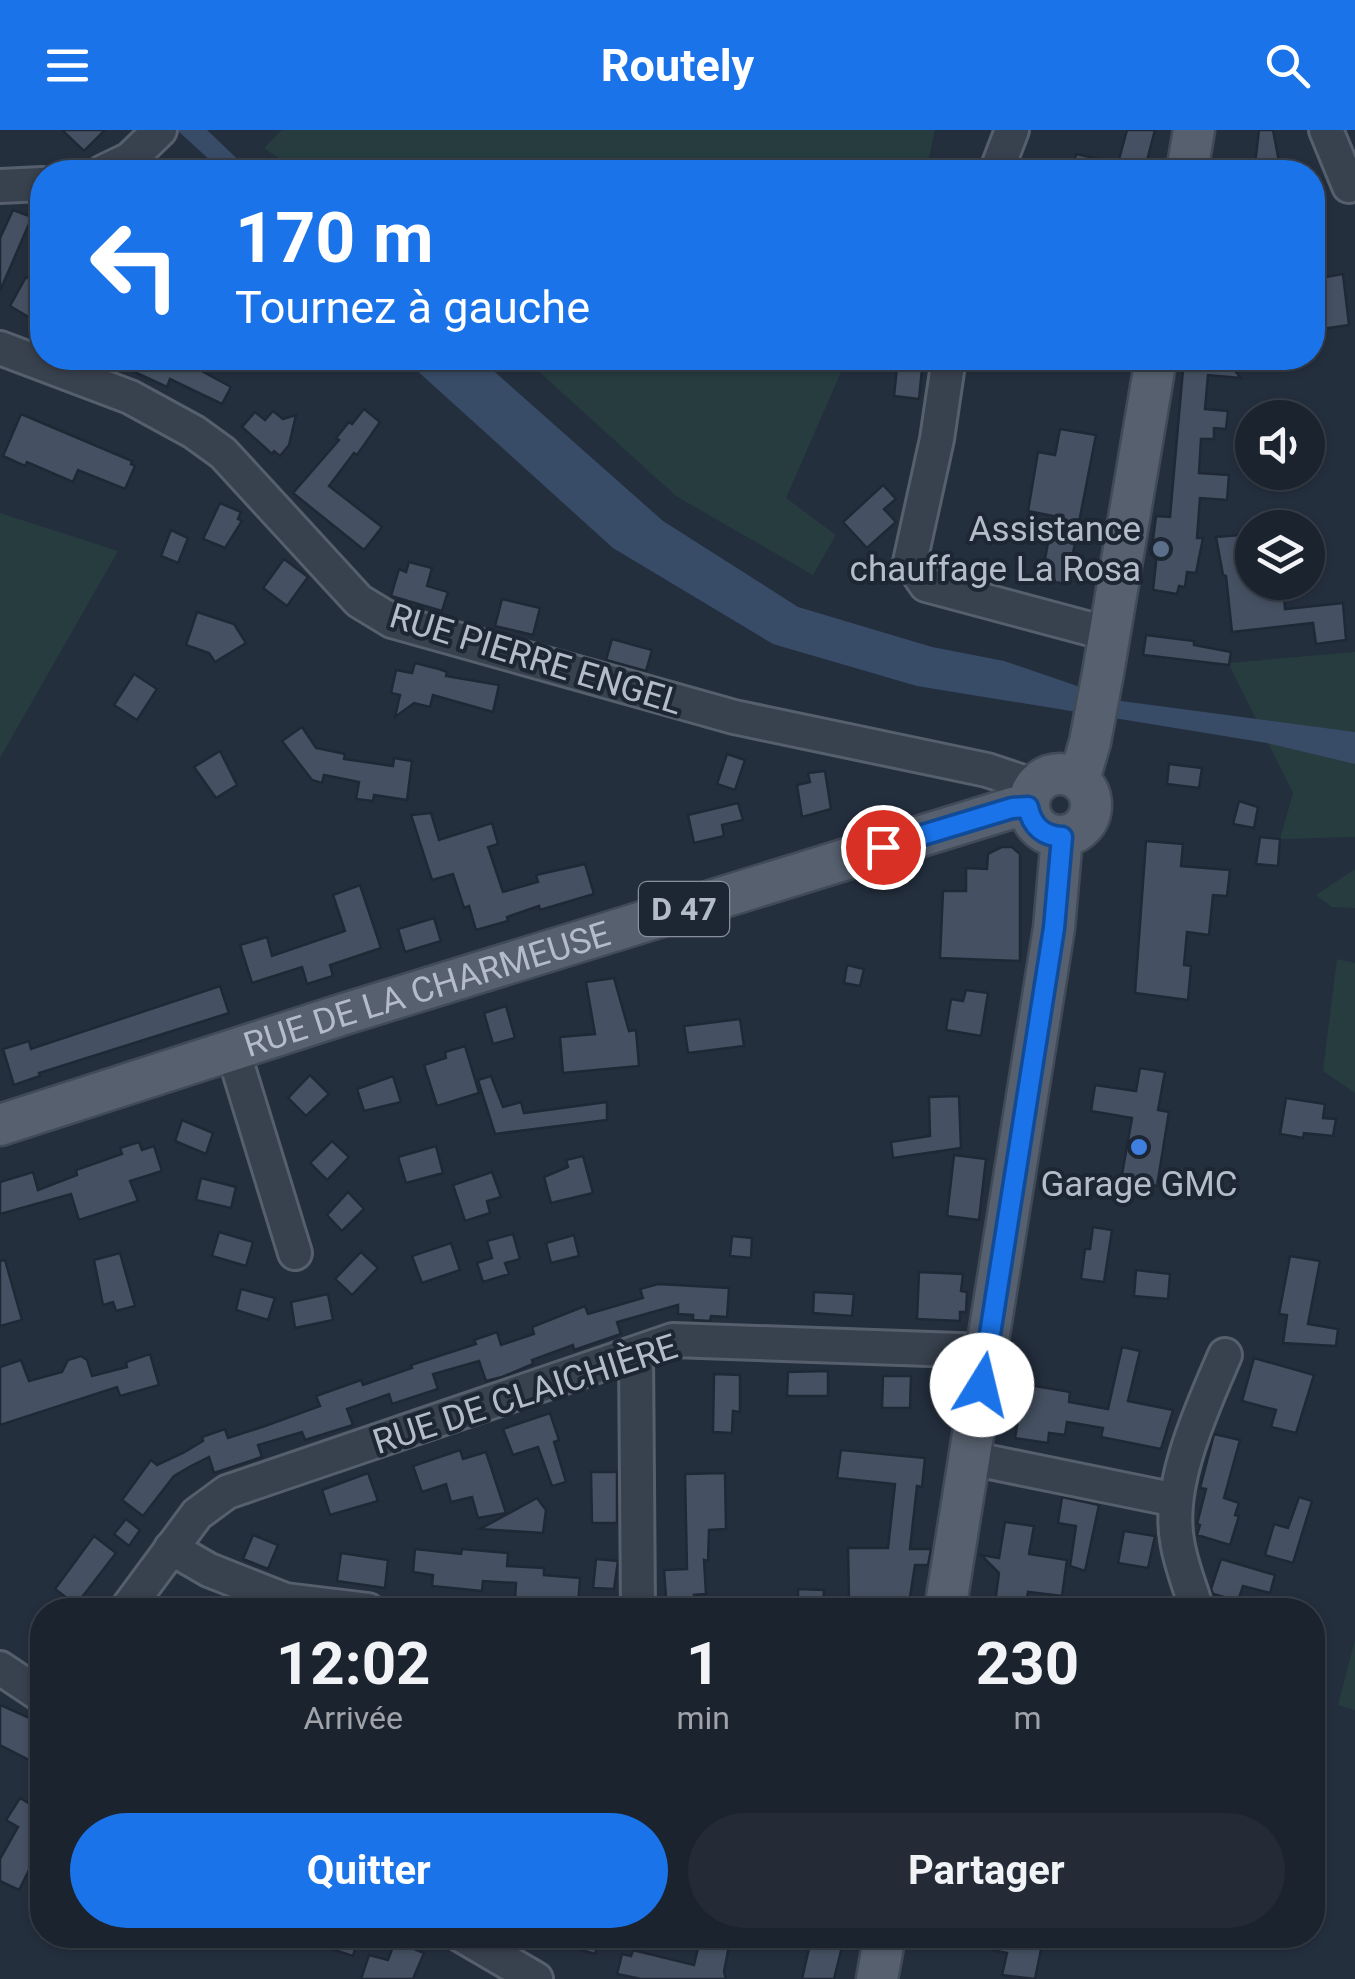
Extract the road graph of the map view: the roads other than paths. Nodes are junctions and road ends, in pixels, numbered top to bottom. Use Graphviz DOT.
graph roads {
  1 [pos="1012,130"];
  2 [pos="1194,130"];
  3 [pos="1326,130"];
  4 [pos="158,132"];
  5 [pos="128,160"];
  6 [pos="1001,160"];
  7 [pos="1189,160"];
  8 [pos="30,185"];
  9 [pos="0,186"];
  10 [pos="1349,186"];
  11 [pos="0,348"];
  12 [pos="30,359"];
  13 [pos="58,370"];
  14 [pos="947,370"];
  15 [pos="1154,370"];
  16 [pos="1110,634"];
  17 [pos="1079,780"];
  18 [pos="1032,796"];
  19 [pos="1062,837"];
  20 [pos="233,1051"];
  21 [pos="0,1125"];
  22 [pos="294,1253"];
  23 [pos="987,1351"];
  24 [pos="636,1353"];
  25 [pos="1225,1355"];
  26 [pos="970,1458"];
  27 [pos="1176,1500"];
  28 [pos="172,1548"];
  29 [pos="135,1598"];
  30 [pos="280,1598"];
  31 [pos="638,1598"];
  32 [pos="947,1598"];
  33 [pos="1193,1598"];
  34 [pos="0,1668"];
  35 [pos="30,1688"];
  36 [pos="483,1948"];
  37 [pos="883,1948"];
  38 [pos="536,1979"];
  39 [pos="877,1979"];
  1 -- 6 [label="street"];
  2 -- 7 [label="main road"];
  3 -- 10 [label="street"];
  4 -- 5 [label="street"];
  8 -- 9 [label="street"];
  11 -- 12 [label="street, RUE PIERRE ENGEL"];
  13 -- 18 [label="street, RUE PIERRE ENGEL"];
  14 -- 16 [label="street"];
  15 -- 16 [label="main road"];
  16 -- 17 [label="main road"];
  17 -- 18 [label="main road"];
  17 -- 19 [label="main road"];
  18 -- 19 [label="main road"];
  18 -- 20 [label="main road, RUE DE LA CHARMEUSE / D 47"];
  19 -- 23 [label="main road"];
  20 -- 21 [label="main road, RUE DE LA CHARMEUSE / D 47"];
  20 -- 22 [label="street"];
  23 -- 24 [label="street, RUE DE CLAICHIÈRE"];
  23 -- 26 [label="main road"];
  24 -- 28 [label="street, RUE DE CLAICHIÈRE"];
  24 -- 31 [label="street"];
  25 -- 27 [label="street"];
  26 -- 27 [label="street"];
  26 -- 32 [label="main road"];
  27 -- 33 [label="street"];
  28 -- 29 [label="street, RUE DE CLAICHIÈRE"];
  28 -- 30 [label="street"];
  34 -- 35 [label="street"];
  36 -- 38 [label="street"];
  37 -- 39 [label="main road"];
}
